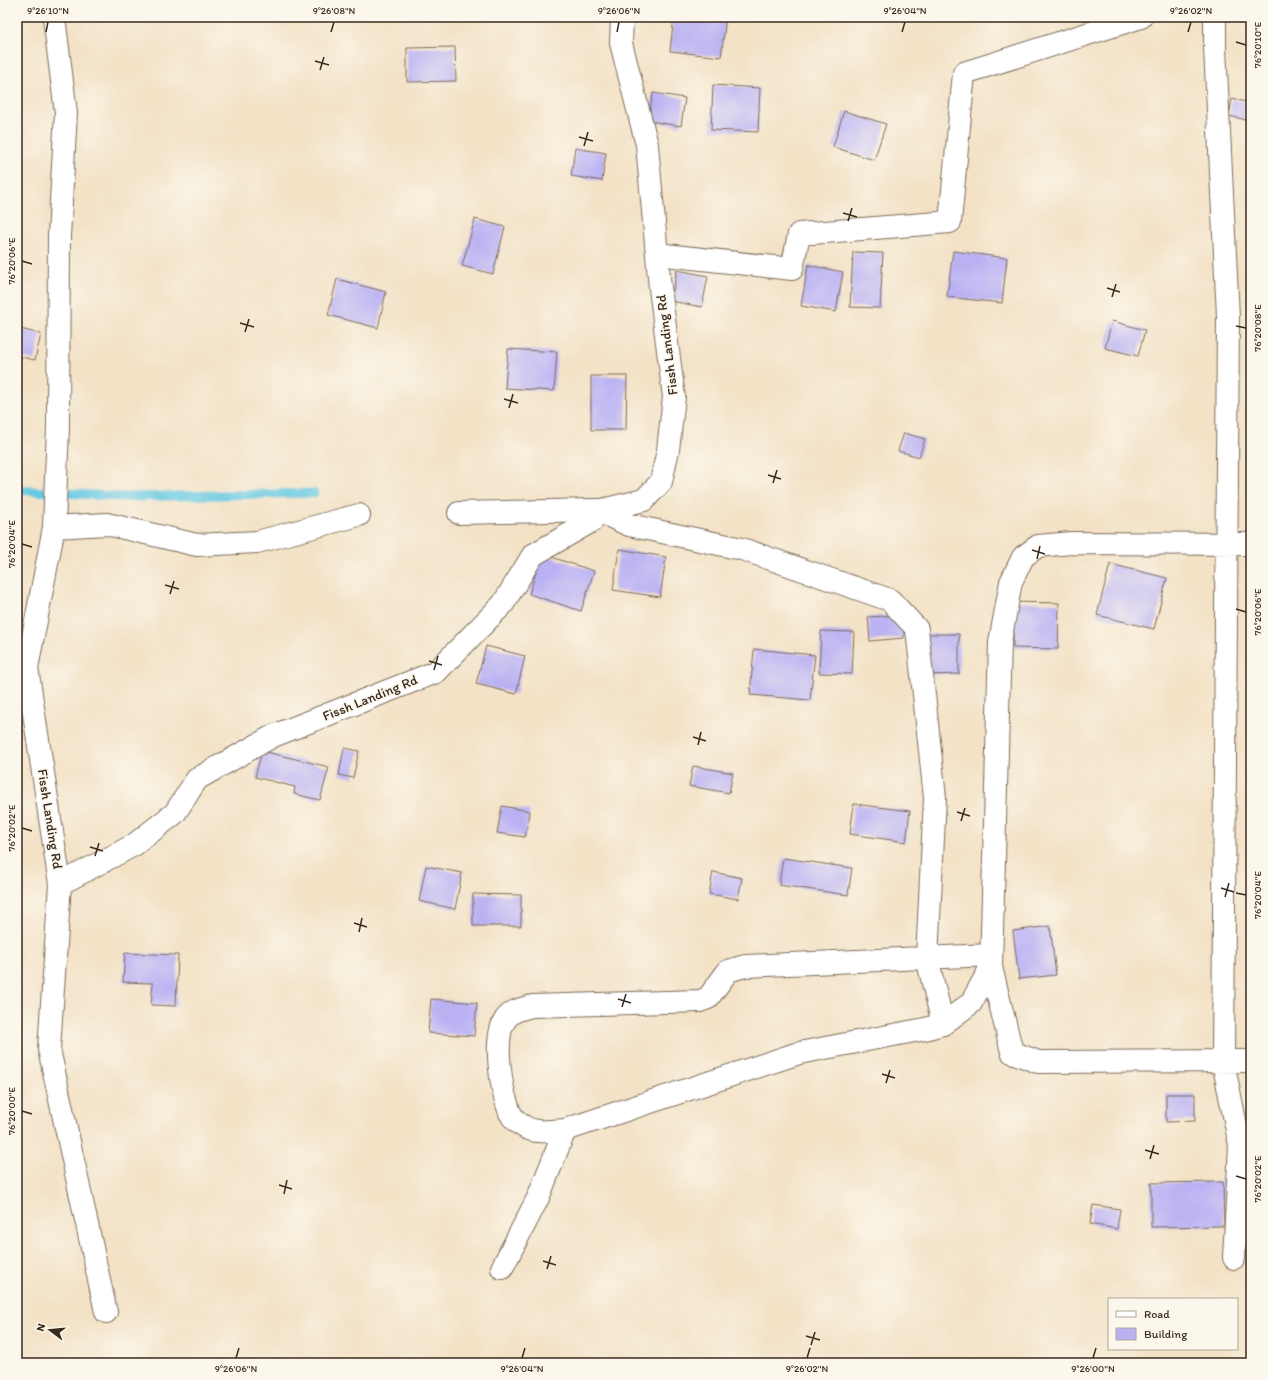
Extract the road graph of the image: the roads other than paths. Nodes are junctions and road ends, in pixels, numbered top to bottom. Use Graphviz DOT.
graph roads {
  1 [pos="54,17"];
  2 [pos="622,17"];
  3 [pos="1141,17"];
  4 [pos="1215,17"];
  5 [pos="657,254"];
  6 [pos="596,510"];
  7 [pos="459,513"];
  8 [pos="360,515"];
  9 [pos="54,527"];
  10 [pos="1225,544"];
  11 [pos="1251,544"];
  12 [pos="60,884"];
  13 [pos="927,958"];
  14 [pos="991,961"];
  15 [pos="943,1024"];
  16 [pos="1251,1061"];
  17 [pos="1223,1062"];
  18 [pos="565,1130"];
  19 [pos="1234,1258"];
  20 [pos="502,1268"];
  21 [pos="106,1312"];
  1 -- 9 [label="street, Fissh Landing Rd"];
  2 -- 5 [label="street, Fissh Landing Rd"];
  3 -- 5 [label="street"];
  4 -- 10 [label="street"];
  5 -- 6 [label="street, Fissh Landing Rd"];
  6 -- 7 [label="street"];
  6 -- 12 [label="street, Fissh Landing Rd"];
  6 -- 13 [label="street"];
  8 -- 9 [label="street"];
  9 -- 12 [label="street, Fissh Landing Rd"];
  10 -- 11 [label="street"];
  10 -- 14 [label="street"];
  10 -- 17 [label="street"];
  12 -- 21 [label="street"];
  13 -- 14 [label="street"];
  13 -- 15 [label="street"];
  13 -- 18 [label="street"];
  14 -- 15 [label="street"];
  14 -- 17 [label="street"];
  15 -- 18 [label="street"];
  16 -- 17 [label="street"];
  17 -- 19 [label="street"];
  18 -- 20 [label="street"];
}
